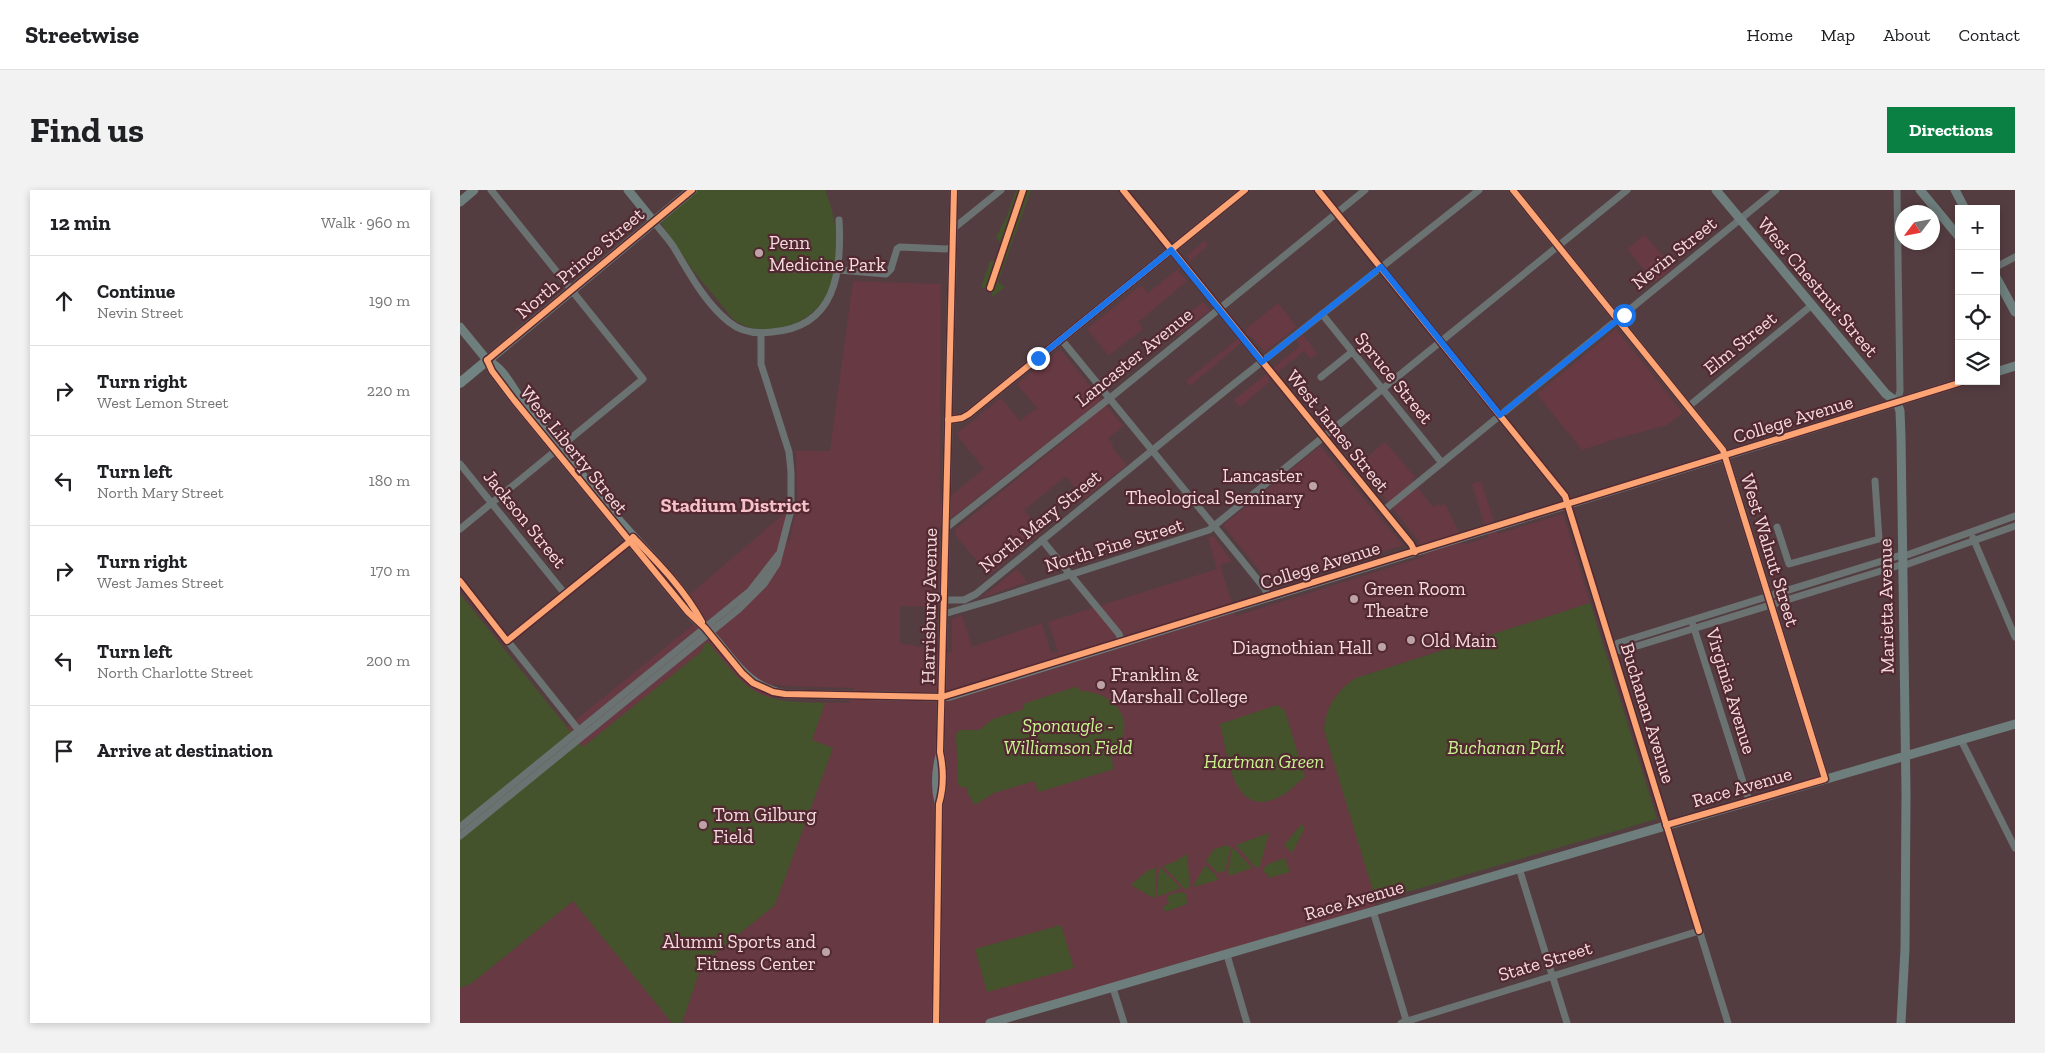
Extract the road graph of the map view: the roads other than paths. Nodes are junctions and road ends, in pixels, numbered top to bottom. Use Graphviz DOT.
graph roads {
  1 [pos="474,190"];
  2 [pos="491,190"];
  3 [pos="628,190"];
  4 [pos="692,190"];
  5 [pos="954,190"];
  6 [pos="1001,190"];
  7 [pos="1122,190"];
  8 [pos="1245,190"];
  9 [pos="1318,190"];
  10 [pos="1365,190"];
  11 [pos="1479,190"];
  12 [pos="1513,190"];
  13 [pos="1627,190"];
  14 [pos="1716,190"];
  15 [pos="1776,190"];
  16 [pos="1897,190"];
  17 [pos="1920,190"];
  18 [pos="1956,190"];
  19 [pos="460,202"];
  20 [pos="1963,205"];
  21 [pos="1337,213"];
  22 [pos="1741,219"];
  23 [pos="839,220"];
  24 [pos="654,222"];
  25 [pos="954,228"];
  26 [pos="1955,232"];
  27 [pos="1558,245"];
  28 [pos="953,247"];
  29 [pos="1171,250"];
  30 [pos="2015,257"];
  31 [pos="2000,265"];
  32 [pos="1381,267"];
  33 [pos="839,270"];
  34 [pos="2000,284"];
  35 [pos="572,290"];
  36 [pos="1812,305"];
  37 [pos="1219,308"];
  38 [pos="2015,312"];
  39 [pos="1322,314"];
  40 [pos="1618,320"];
  41 [pos="460,327"];
  42 [pos="761,333"];
  43 [pos="1061,339"];
  44 [pos="1441,341"];
  45 [pos="1352,352"];
  46 [pos="487,360"];
  47 [pos="1262,362"];
  48 [pos="2015,366"];
  49 [pos="2000,371"];
  50 [pos="1321,378"];
  51 [pos="460,383"];
  52 [pos="1955,384"];
  53 [pos="1382,389"];
  54 [pos="1110,398"];
  55 [pos="1897,402"];
  56 [pos="1689,406"];
  57 [pos="1500,415"];
  58 [pos="948,420"];
  59 [pos="1323,437"];
  60 [pos="558,450"];
  61 [pos="1152,451"];
  62 [pos="1725,456"];
  63 [pos="1442,463"];
  64 [pos="460,464"];
  65 [pos="1875,480"];
  66 [pos="492,503"];
  67 [pos="1568,505"];
  68 [pos="1383,511"];
  69 [pos="2015,516"];
  70 [pos="1214,526"];
  71 [pos="2015,526"];
  72 [pos="1777,527"];
  73 [pos="946,528"];
  74 [pos="460,529"];
  75 [pos="1971,532"];
  76 [pos="632,540"];
  77 [pos="1042,540"];
  78 [pos="1974,540"];
  79 [pos="1415,552"];
  80 [pos="1902,560"];
  81 [pos="1070,575"];
  82 [pos="460,582"];
  83 [pos="565,594"];
  84 [pos="1268,597"];
  85 [pos="944,600"];
  86 [pos="1770,600"];
  87 [pos="944,614"];
  88 [pos="1692,620"];
  89 [pos="1694,628"];
  90 [pos="707,631"];
  91 [pos="2015,637"];
  92 [pos="507,641"];
  93 [pos="1122,642"];
  94 [pos="1612,648"];
  95 [pos="942,697"];
  96 [pos="2015,724"];
  97 [pos="580,733"];
  98 [pos="1961,740"];
  99 [pos="1905,756"];
  100 [pos="1825,779"];
  101 [pos="1749,801"];
  102 [pos="1666,825"];
  103 [pos="460,827"];
  104 [pos="460,836"];
  105 [pos="2015,848"];
  106 [pos="1519,868"];
  107 [pos="1373,911"];
  108 [pos="1699,931"];
  109 [pos="1227,955"];
  110 [pos="1552,976"];
  111 [pos="1113,988"];
  112 [pos="1002,1021"];
  113 [pos="1405,1022"];
  114 [pos="936,1023"];
  115 [pos="990,1023"];
  116 [pos="1124,1023"];
  117 [pos="1247,1023"];
  118 [pos="1567,1023"];
  119 [pos="1728,1023"];
  120 [pos="1901,1023"];
  1 -- 19 [label="main road"];
  2 -- 35 [label="street"];
  3 -- 24 [label="main road"];
  4 -- 24 [label="highway, North Prince Street"];
  5 -- 25 [label="main road, Harrisburg Avenue"];
  6 -- 25 [label="street"];
  7 -- 29 [label="street, West James Street"];
  8 -- 29 [label="main road"];
  9 -- 21 [label="street, Buchanan Avenue"];
  10 -- 21 [label="street, Lancaster Avenue"];
  11 -- 32 [label="street, North Mary Street"];
  12 -- 27 [label="main road, West Walnut Street"];
  13 -- 27 [label="street, North Pine Street"];
  14 -- 22 [label="main road, West Chestnut Street"];
  15 -- 22 [label="street, Nevin Street"];
  16 -- 55 [label="street, Marietta Avenue"];
  17 -- 26 [label="main road"];
  18 -- 20 [label="main road"];
  21 -- 32 [label="street, Buchanan Avenue"];
  21 -- 37 [label="street, Lancaster Avenue"];
  22 -- 36 [label="main road, West Chestnut Street"];
  22 -- 40 [label="street, Nevin Street"];
  23 -- 33 [label="street"];
  24 -- 35 [label="highway, North Prince Street"];
  24 -- 42 [label="street"];
  25 -- 28 [label="main road, Harrisburg Avenue"];
  27 -- 40 [label="main road, West Walnut Street"];
  27 -- 44 [label="street, North Pine Street"];
  28 -- 33 [label="street"];
  28 -- 58 [label="main road, Harrisburg Avenue"];
  29 -- 37 [label="street, West James Street"];
  29 -- 43 [label="main road"];
  30 -- 31 [label="street"];
  32 -- 39 [label="street, North Mary Street"];
  32 -- 44 [label="street, Buchanan Avenue"];
  33 -- 42 [label="street"];
  34 -- 38 [label="main road"];
  35 -- 46 [label="highway, North Prince Street"];
  35 -- 60 [label="street"];
  36 -- 55 [label="main road, West Chestnut Street"];
  36 -- 56 [label="street, Elm Street"];
  37 -- 47 [label="street, West James Street"];
  37 -- 54 [label="street, Lancaster Avenue"];
  39 -- 45 [label="street, Spruce Street"];
  39 -- 47 [label="street, North Mary Street"];
  40 -- 56 [label="main road, West Walnut Street"];
  40 -- 57 [label="street, Nevin Street"];
  41 -- 46 [label="main road, West Liberty Street"];
  42 -- 90 [label="street"];
  43 -- 54 [label="street"];
  43 -- 58 [label="main road"];
  44 -- 53 [label="street, North Pine Street"];
  44 -- 57 [label="street, Buchanan Avenue"];
  45 -- 50 [label="street"];
  45 -- 53 [label="street, Spruce Street"];
  46 -- 51 [label="highway, North Prince Street"];
  46 -- 60 [label="main road, West Liberty Street"];
  47 -- 59 [label="street, West James Street"];
  47 -- 61 [label="street, North Mary Street"];
  48 -- 49 [label="main road"];
  52 -- 55 [label="main road, College Avenue"];
  53 -- 59 [label="street, North Pine Street"];
  53 -- 63 [label="street, Spruce Street"];
  54 -- 61 [label="street"];
  54 -- 73 [label="street, Lancaster Avenue"];
  55 -- 62 [label="main road, College Avenue"];
  55 -- 80 [label="main road, Marietta Avenue"];
  56 -- 62 [label="main road, West Walnut Street"];
  57 -- 63 [label="street, Nevin Street"];
  57 -- 67 [label="street, Buchanan Avenue"];
  58 -- 73 [label="main road, Harrisburg Avenue"];
  59 -- 68 [label="street, West James Street"];
  59 -- 70 [label="street, North Pine Street"];
  60 -- 66 [label="street"];
  60 -- 76 [label="main road, West Liberty Street"];
  61 -- 70 [label="street"];
  61 -- 77 [label="street, North Mary Street"];
  62 -- 67 [label="main road, College Avenue"];
  62 -- 86 [label="main road, West Walnut Street"];
  63 -- 68 [label="street, Nevin Street"];
  64 -- 66 [label="street, Jackson Street"];
  65 -- 72 [label="street"];
  66 -- 74 [label="street"];
  66 -- 83 [label="street, Jackson Street"];
  67 -- 79 [label="main road, College Avenue"];
  67 -- 94 [label="street, Buchanan Avenue"];
  68 -- 79 [label="street, West James Street"];
  69 -- 75 [label="street"];
  70 -- 81 [label="street, North Pine Street"];
  70 -- 84 [label="street"];
  71 -- 78 [label="street"];
  73 -- 85 [label="main road, Harrisburg Avenue"];
  75 -- 78 [label="street"];
  75 -- 80 [label="street"];
  76 -- 83 [label="street"];
  76 -- 90 [label="main road, West Liberty Street"];
  77 -- 81 [label="street"];
  77 -- 85 [label="street, North Mary Street"];
  78 -- 80 [label="street"];
  78 -- 91 [label="street"];
  79 -- 84 [label="main road, College Avenue"];
  80 -- 86 [label="street"];
  80 -- 99 [label="main road, Marietta Avenue"];
  81 -- 87 [label="street, North Pine Street"];
  81 -- 93 [label="street"];
  82 -- 92 [label="street"];
  83 -- 92 [label="street"];
  84 -- 93 [label="main road, College Avenue"];
  85 -- 87 [label="main road, Harrisburg Avenue"];
  86 -- 88 [label="street"];
  86 -- 89 [label="street"];
  86 -- 100 [label="main road, West Walnut Street"];
  87 -- 95 [label="main road, Harrisburg Avenue"];
  88 -- 89 [label="street, Virginia Avenue"];
  88 -- 94 [label="street"];
  89 -- 94 [label="street"];
  89 -- 101 [label="street, Virginia Avenue"];
  90 -- 95 [label="main road, West Liberty Street"];
  90 -- 97 [label="street"];
  92 -- 97 [label="street"];
  93 -- 95 [label="main road, College Avenue"];
  94 -- 102 [label="street, Buchanan Avenue"];
  95 -- 114 [label="main road, Harrisburg Avenue"];
  96 -- 98 [label="main road, Race Avenue"];
  97 -- 103 [label="street"];
  97 -- 104 [label="street"];
  98 -- 99 [label="main road, Race Avenue"];
  98 -- 105 [label="street"];
  99 -- 100 [label="main road, Race Avenue"];
  99 -- 120 [label="main road, Marietta Avenue"];
  100 -- 101 [label="main road, Race Avenue"];
  101 -- 102 [label="main road, Race Avenue"];
  102 -- 106 [label="main road, Race Avenue"];
  102 -- 108 [label="street, Buchanan Avenue"];
  106 -- 107 [label="main road, Race Avenue"];
  106 -- 110 [label="street"];
  107 -- 109 [label="main road, Race Avenue"];
  107 -- 113 [label="street"];
  108 -- 110 [label="street, State Street"];
  108 -- 119 [label="street, Buchanan Avenue"];
  109 -- 111 [label="main road, Race Avenue"];
  109 -- 117 [label="street"];
  110 -- 113 [label="street, State Street"];
  110 -- 118 [label="street"];
  111 -- 112 [label="main road, Race Avenue"];
  111 -- 116 [label="street"];
  112 -- 115 [label="main road, Race Avenue"];
}
